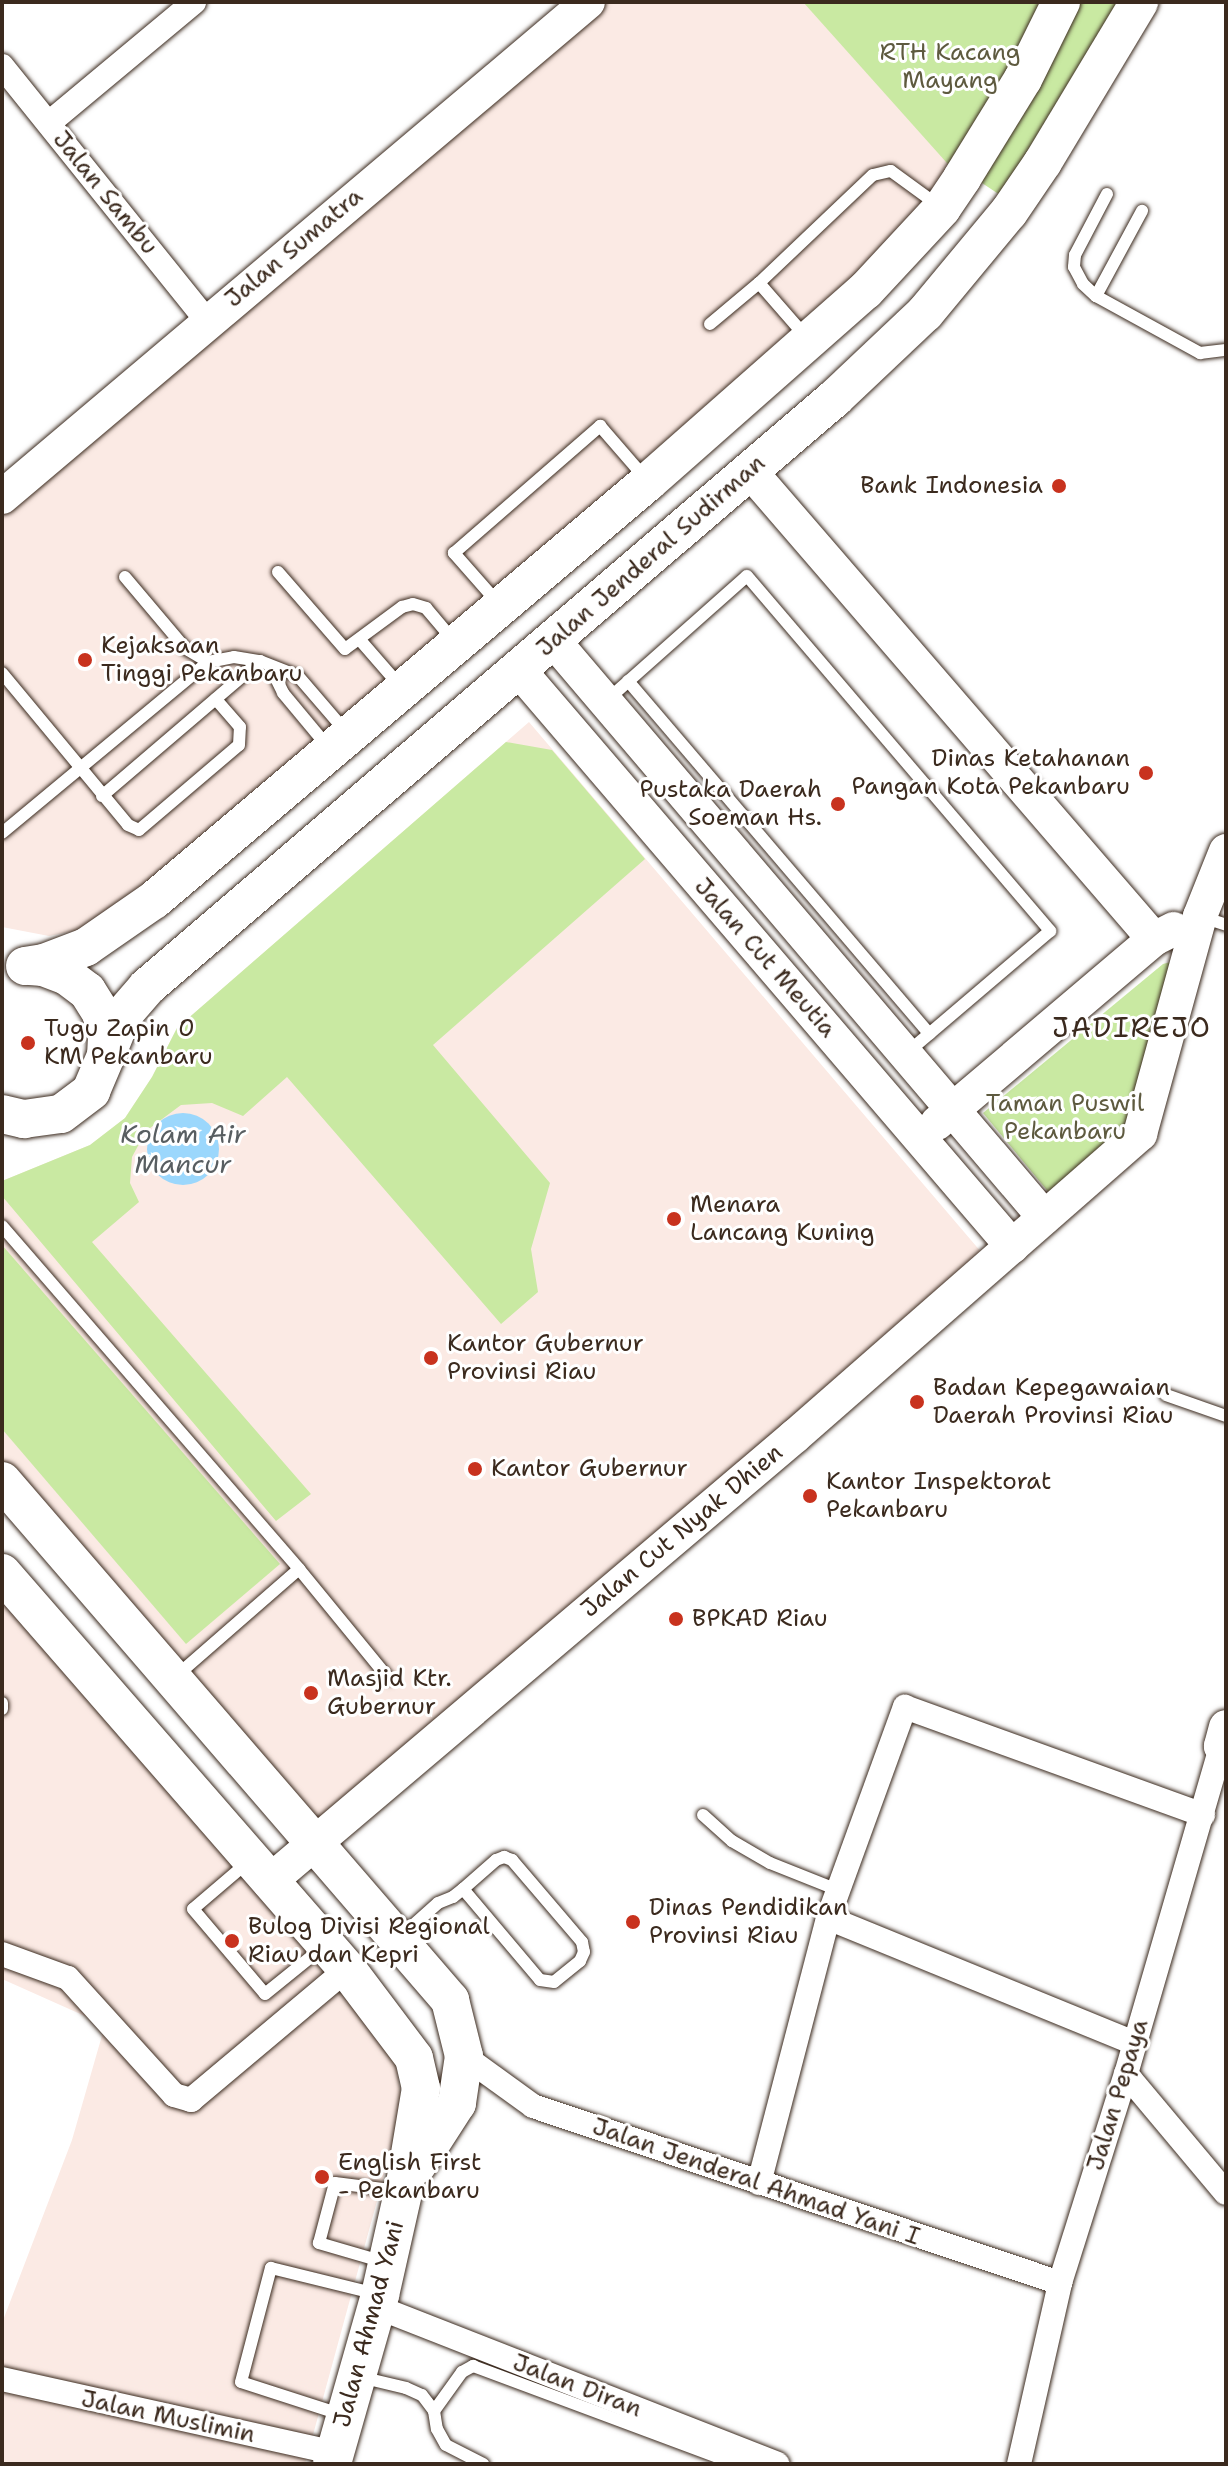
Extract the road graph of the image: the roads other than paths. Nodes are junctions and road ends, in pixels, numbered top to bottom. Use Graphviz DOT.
graph roads {
  1 [pos="194,2"];
  2 [pos="588,2"];
  3 [pos="1061,2"];
  4 [pos="1139,2"];
  5 [pos="2,66"];
  6 [pos="49,123"];
  7 [pos="1107,194"];
  8 [pos="942,208"];
  9 [pos="1142,211"];
  10 [pos="759,283"];
  11 [pos="1096,296"];
  12 [pos="207,321"];
  13 [pos="710,324"];
  14 [pos="809,341"];
  15 [pos="1226,350"];
  16 [pos="750,471"];
  17 [pos="648,482"];
  18 [pos="6,486"];
  19 [pos="278,572"];
  20 [pos="125,577"];
  21 [pos="500,606"];
  22 [pos="360,640"];
  23 [pos="553,640"];
  24 [pos="456,643"];
  25 [pos="208,662"];
  26 [pos="265,663"];
  27 [pos="518,669"];
  28 [pos="2,673"];
  29 [pos="402,688"];
  30 [pos="617,691"];
  31 [pos="216,699"];
  32 [pos="339,741"];
  33 [pos="80,767"];
  34 [pos="102,796"];
  35 [pos="2,833"];
  36 [pos="1226,851"];
  37 [pos="1213,920"];
  38 [pos="1154,939"];
  39 [pos="10,964"];
  40 [pos="917,1044"];
  41 [pos="106,1056"];
  42 [pos="953,1110"];
  43 [pos="2,1114"];
  44 [pos="42,1119"];
  45 [pos="2,1126"];
  46 [pos="919,1138"];
  47 [pos="1044,1217"];
  48 [pos="2,1226"];
  49 [pos="1012,1246"];
  50 [pos="1166,1395"];
  51 [pos="1226,1416"];
  52 [pos="2,1481"];
  53 [pos="299,1569"];
  54 [pos="2,1573"];
  55 [pos="174,1678"];
  56 [pos="389,1679"];
  57 [pos="2,1703"];
  58 [pos="2,1709"];
  59 [pos="1224,1742"];
  60 [pos="703,1815"];
  61 [pos="1203,1815"];
  62 [pos="316,1841"];
  63 [pos="260,1871"];
  64 [pos="463,1889"];
  65 [pos="838,1890"];
  66 [pos="828,1918"];
  67 [pos="399,1938"];
  68 [pos="2,1954"];
  69 [pos="336,1957"];
  70 [pos="1134,2043"];
  71 [pos="464,2056"];
  72 [pos="1126,2074"];
  73 [pos="759,2183"];
  74 [pos="404,2188"];
  75 [pos="1226,2193"];
  76 [pos="1060,2283"];
  77 [pos="381,2288"];
  78 [pos="357,2377"];
  79 [pos="2,2379"];
  80 [pos="434,2411"];
  81 [pos="346,2416"];
  82 [pos="334,2459"];
  83 [pos="483,2464"];
  84 [pos="737,2464"];
  85 [pos="777,2464"];
  86 [pos="1019,2464"];
  1 -- 6 [label="street"];
  2 -- 12 [label="street, Jalan Sumatra"];
  3 -- 8 [label="main road"];
  4 -- 16 [label="main road, Jalan Jenderal Sudirman"];
  5 -- 6 [label="street, Jalan Sambu"];
  6 -- 12 [label="street, Jalan Sambu"];
  7 -- 11 [label="lane"];
  8 -- 10 [label="lane"];
  8 -- 14 [label="main road"];
  9 -- 11 [label="lane"];
  10 -- 13 [label="lane"];
  10 -- 14 [label="lane"];
  11 -- 15 [label="lane"];
  12 -- 18 [label="street, Jalan Sumatra"];
  14 -- 17 [label="main road"];
  16 -- 23 [label="main road, Jalan Jenderal Sudirman"];
  16 -- 38 [label="street"];
  17 -- 21 [label="main road"];
  17 -- 21 [label="lane"];
  19 -- 22 [label="lane"];
  20 -- 25 [label="lane"];
  21 -- 24 [label="main road"];
  22 -- 24 [label="lane"];
  22 -- 29 [label="lane"];
  23 -- 27 [label="main road, Jalan Jenderal Sudirman"];
  23 -- 30 [label="street, Jalan Cut Meutia"];
  24 -- 29 [label="main road"];
  25 -- 26 [label="lane"];
  25 -- 33 [label="lane"];
  26 -- 31 [label="lane"];
  26 -- 32 [label="lane"];
  26 -- 32 [label="lane"];
  27 -- 41 [label="main road, Jalan Jenderal Sudirman"];
  27 -- 46 [label="street, Jalan Cut Meutia"];
  28 -- 33 [label="lane"];
  29 -- 32 [label="main road"];
  30 -- 40 [label="street, Jalan Cut Meutia"];
  30 -- 40 [label="lane"];
  31 -- 34 [label="lane"];
  31 -- 34 [label="lane"];
  32 -- 39 [label="main road"];
  33 -- 34 [label="lane"];
  33 -- 35 [label="lane"];
  36 -- 37 [label="street"];
  37 -- 38 [label="street"];
  37 -- 47 [label="street, Jalan Cut Nyak Dhien"];
  38 -- 42 [label="street"];
  39 -- 41 [label="main road"];
  40 -- 42 [label="street, Jalan Cut Meutia"];
  41 -- 44 [label="main road, Jalan Jenderal Sudirman"];
  42 -- 46 [label="street"];
  42 -- 47 [label="street, Jalan Cut Meutia"];
  43 -- 44 [label="main road"];
  44 -- 45 [label="main road"];
  46 -- 49 [label="street, Jalan Cut Meutia"];
  47 -- 49 [label="street, Jalan Cut Nyak Dhien"];
  48 -- 53 [label="lane"];
  49 -- 62 [label="street, Jalan Cut Nyak Dhien"];
  50 -- 51 [label="lane"];
  52 -- 55 [label="main road"];
  53 -- 55 [label="lane"];
  53 -- 56 [label="lane"];
  54 -- 63 [label="main road"];
  55 -- 62 [label="main road"];
  57 -- 58 [label="lane"];
  59 -- 61 [label="street, Jalan Pepaya"];
  60 -- 65 [label="lane"];
  61 -- 65 [label="street"];
  61 -- 70 [label="street, Jalan Pepaya"];
  62 -- 63 [label="street, Jalan Cut Nyak Dhien"];
  62 -- 67 [label="main road"];
  63 -- 69 [label="main road"];
  63 -- 69 [label="lane"];
  64 -- 64 [label="lane"];
  64 -- 67 [label="lane"];
  65 -- 66 [label="street"];
  66 -- 70 [label="street"];
  66 -- 73 [label="street"];
  67 -- 71 [label="main road"];
  68 -- 69 [label="street"];
  69 -- 74 [label="main road"];
  70 -- 72 [label="street, Jalan Pepaya"];
  71 -- 73 [label="street, Jalan Jenderal Ahmad Yani I"];
  71 -- 74 [label="main road"];
  72 -- 75 [label="street"];
  72 -- 76 [label="street, Jalan Pepaya"];
  73 -- 76 [label="street, Jalan Jenderal Ahmad Yani I"];
  74 -- 77 [label="main road, Jalan Ahmad Yani"];
  74 -- 77 [label="lane"];
  76 -- 86 [label="street, Jalan Pepaya"];
  77 -- 78 [label="main road, Jalan Ahmad Yani"];
  77 -- 81 [label="lane"];
  77 -- 85 [label="street, Jalan Diran"];
  78 -- 80 [label="lane"];
  78 -- 81 [label="main road, Jalan Ahmad Yani"];
  79 -- 82 [label="street, Jalan Muslimin"];
  80 -- 83 [label="lane"];
  80 -- 84 [label="lane"];
  81 -- 82 [label="main road, Jalan Ahmad Yani"];
}
